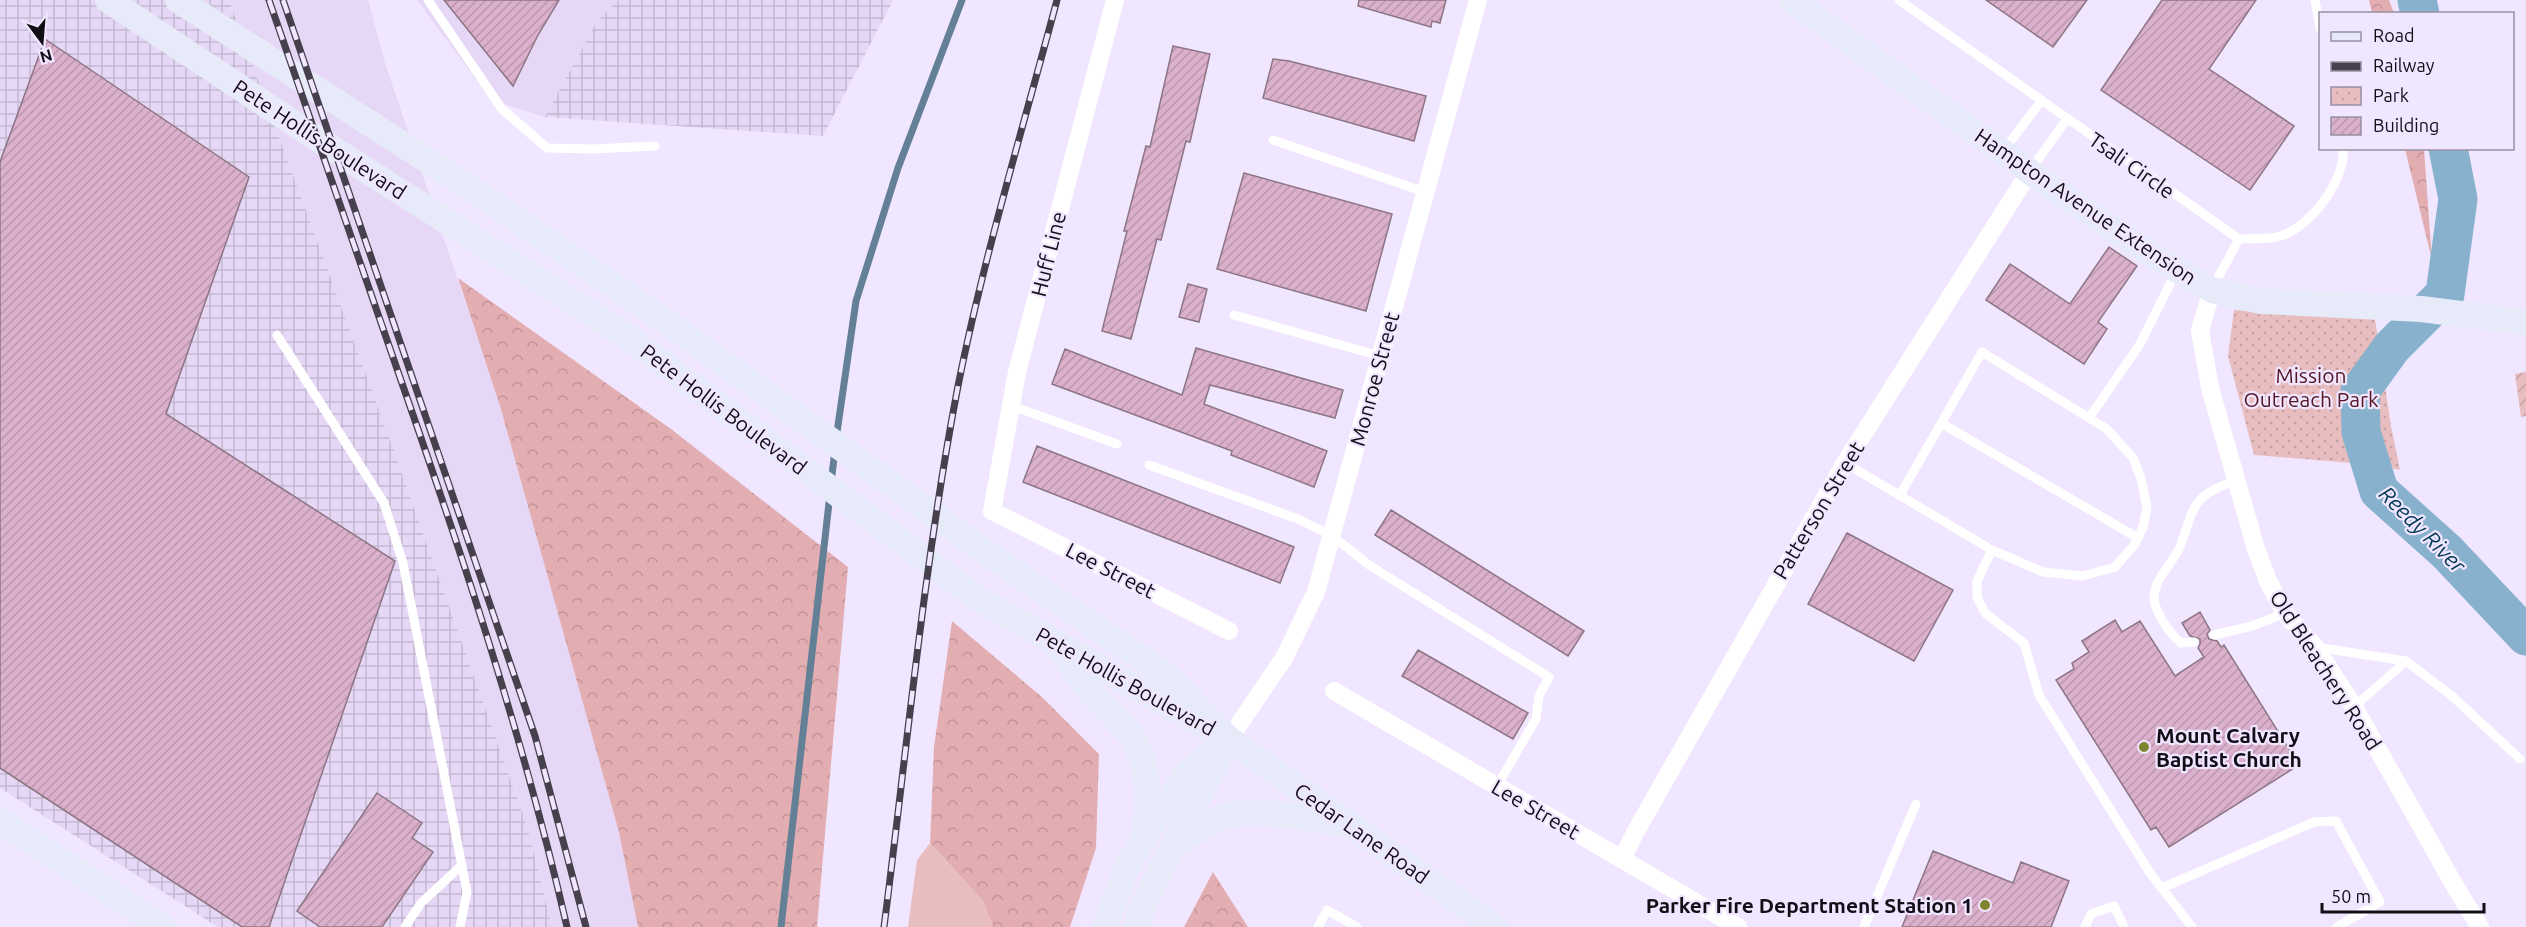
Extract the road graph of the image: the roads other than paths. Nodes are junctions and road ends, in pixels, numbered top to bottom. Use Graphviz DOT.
graph roads {
  1 [pos="178,0"];
  2 [pos="428,0"];
  3 [pos="1115,0"];
  4 [pos="1478,0"];
  5 [pos="1791,0"];
  6 [pos="1899,0"];
  7 [pos="2315,0"];
  8 [pos="117,6"];
  9 [pos="2319,22"];
  10 [pos="2041,101"];
  11 [pos="2067,119"];
  12 [pos="1273,140"];
  13 [pos="655,146"];
  14 [pos="2343,150"];
  15 [pos="2003,152"];
  16 [pos="2030,171"];
  17 [pos="1425,192"];
  18 [pos="2239,238"];
  19 [pos="2178,270"];
  20 [pos="2212,290"];
  21 [pos="1234,315"];
  22 [pos="2526,322"];
  23 [pos="278,335"];
  24 [pos="1380,356"];
  25 [pos="1010,405"];
  26 [pos="2089,418"];
  27 [pos="1941,423"];
  28 [pos="1117,444"];
  29 [pos="1845,463"];
  30 [pos="1149,465"];
  31 [pos="2236,480"];
  32 [pos="1900,495"];
  33 [pos="992,511"];
  34 [pos="1331,535"];
  35 [pos="2138,538"];
  36 [pos="1992,550"];
  37 [pos="2286,613"];
  38 [pos="1229,631"];
  39 [pos="2214,635"];
  40 [pos="1055,642"];
  41 [pos="2194,642"];
  42 [pos="2316,647"];
  43 [pos="2406,661"];
  44 [pos="1334,691"];
  45 [pos="2354,707"];
  46 [pos="1229,739"];
  47 [pos="2520,759"];
  48 [pos="1497,786"];
  49 [pos="1916,804"];
  50 [pos="0,821"];
  51 [pos="1349,824"];
  52 [pos="1144,838"];
  53 [pos="1174,846"];
  54 [pos="1622,859"];
  55 [pos="462,865"];
  56 [pos="2162,888"];
  57 [pos="163,927"];
  58 [pos="405,927"];
  59 [pos="460,927"];
  60 [pos="1105,927"];
  61 [pos="1136,927"];
  62 [pos="1318,927"];
  63 [pos="1357,927"];
  64 [pos="1495,927"];
  65 [pos="1738,927"];
  66 [pos="1864,927"];
  67 [pos="2085,927"];
  68 [pos="2124,927"];
  69 [pos="2192,927"];
  70 [pos="2337,927"];
  71 [pos="2480,927"];
  1 -- 46 [label="main road, Pete Hollis Boulevard"];
  2 -- 13 [label="lane"];
  3 -- 25 [label="street, Huff Line"];
  4 -- 17 [label="street, Monroe Street"];
  5 -- 15 [label="main road, Hampton Avenue Extension"];
  6 -- 10 [label="lane, Tsali Circle"];
  7 -- 9 [label="lane"];
  8 -- 40 [label="main road, Pete Hollis Boulevard"];
  10 -- 11 [label="lane, Tsali Circle"];
  10 -- 15 [label="lane"];
  11 -- 16 [label="lane"];
  11 -- 18 [label="lane, Tsali Circle"];
  12 -- 17 [label="lane"];
  14 -- 18 [label="lane"];
  15 -- 16 [label="main road, Hampton Avenue Extension"];
  16 -- 19 [label="main road, Hampton Avenue Extension"];
  16 -- 29 [label="street, Patterson Street"];
  17 -- 24 [label="street, Monroe Street"];
  18 -- 20 [label="lane"];
  19 -- 20 [label="main road, Hampton Avenue Extension"];
  19 -- 26 [label="lane"];
  20 -- 22 [label="main road, Hampton Avenue Extension"];
  20 -- 31 [label="street, Old Bleachery Road"];
  21 -- 24 [label="lane"];
  23 -- 55 [label="lane"];
  24 -- 34 [label="street, Monroe Street"];
  25 -- 28 [label="lane"];
  25 -- 33 [label="street, Huff Line"];
  26 -- 27 [label="lane"];
  26 -- 35 [label="lane"];
  27 -- 32 [label="lane"];
  27 -- 35 [label="lane"];
  29 -- 32 [label="lane"];
  29 -- 54 [label="street, Patterson Street"];
  30 -- 34 [label="lane"];
  31 -- 37 [label="street, Old Bleachery Road"];
  31 -- 41 [label="lane"];
  32 -- 36 [label="lane"];
  33 -- 38 [label="street, Lee Street"];
  34 -- 46 [label="street, Monroe Street"];
  34 -- 48 [label="lane"];
  35 -- 36 [label="lane"];
  36 -- 56 [label="lane"];
  37 -- 39 [label="lane"];
  37 -- 42 [label="street, Old Bleachery Road"];
  40 -- 46 [label="main road, Pete Hollis Boulevard"];
  40 -- 52 [label="main road"];
  42 -- 43 [label="lane"];
  42 -- 45 [label="street, Old Bleachery Road"];
  43 -- 45 [label="lane"];
  43 -- 47 [label="lane"];
  44 -- 48 [label="street, Lee Street"];
  45 -- 71 [label="street, Old Bleachery Road"];
  46 -- 51 [label="main road, Cedar Lane Road"];
  46 -- 52 [label="main road"];
  46 -- 53 [label="main road"];
  48 -- 54 [label="street, Lee Street"];
  49 -- 66 [label="lane"];
  50 -- 57 [label="main road"];
  51 -- 53 [label="main road"];
  51 -- 64 [label="main road, Cedar Lane Road"];
  52 -- 60 [label="main road"];
  53 -- 61 [label="main road"];
  54 -- 65 [label="street, Lee Street"];
  55 -- 58 [label="lane"];
  55 -- 59 [label="lane"];
  56 -- 69 [label="lane"];
  56 -- 70 [label="lane"];
  62 -- 63 [label="lane"];
  67 -- 68 [label="lane"];
}
